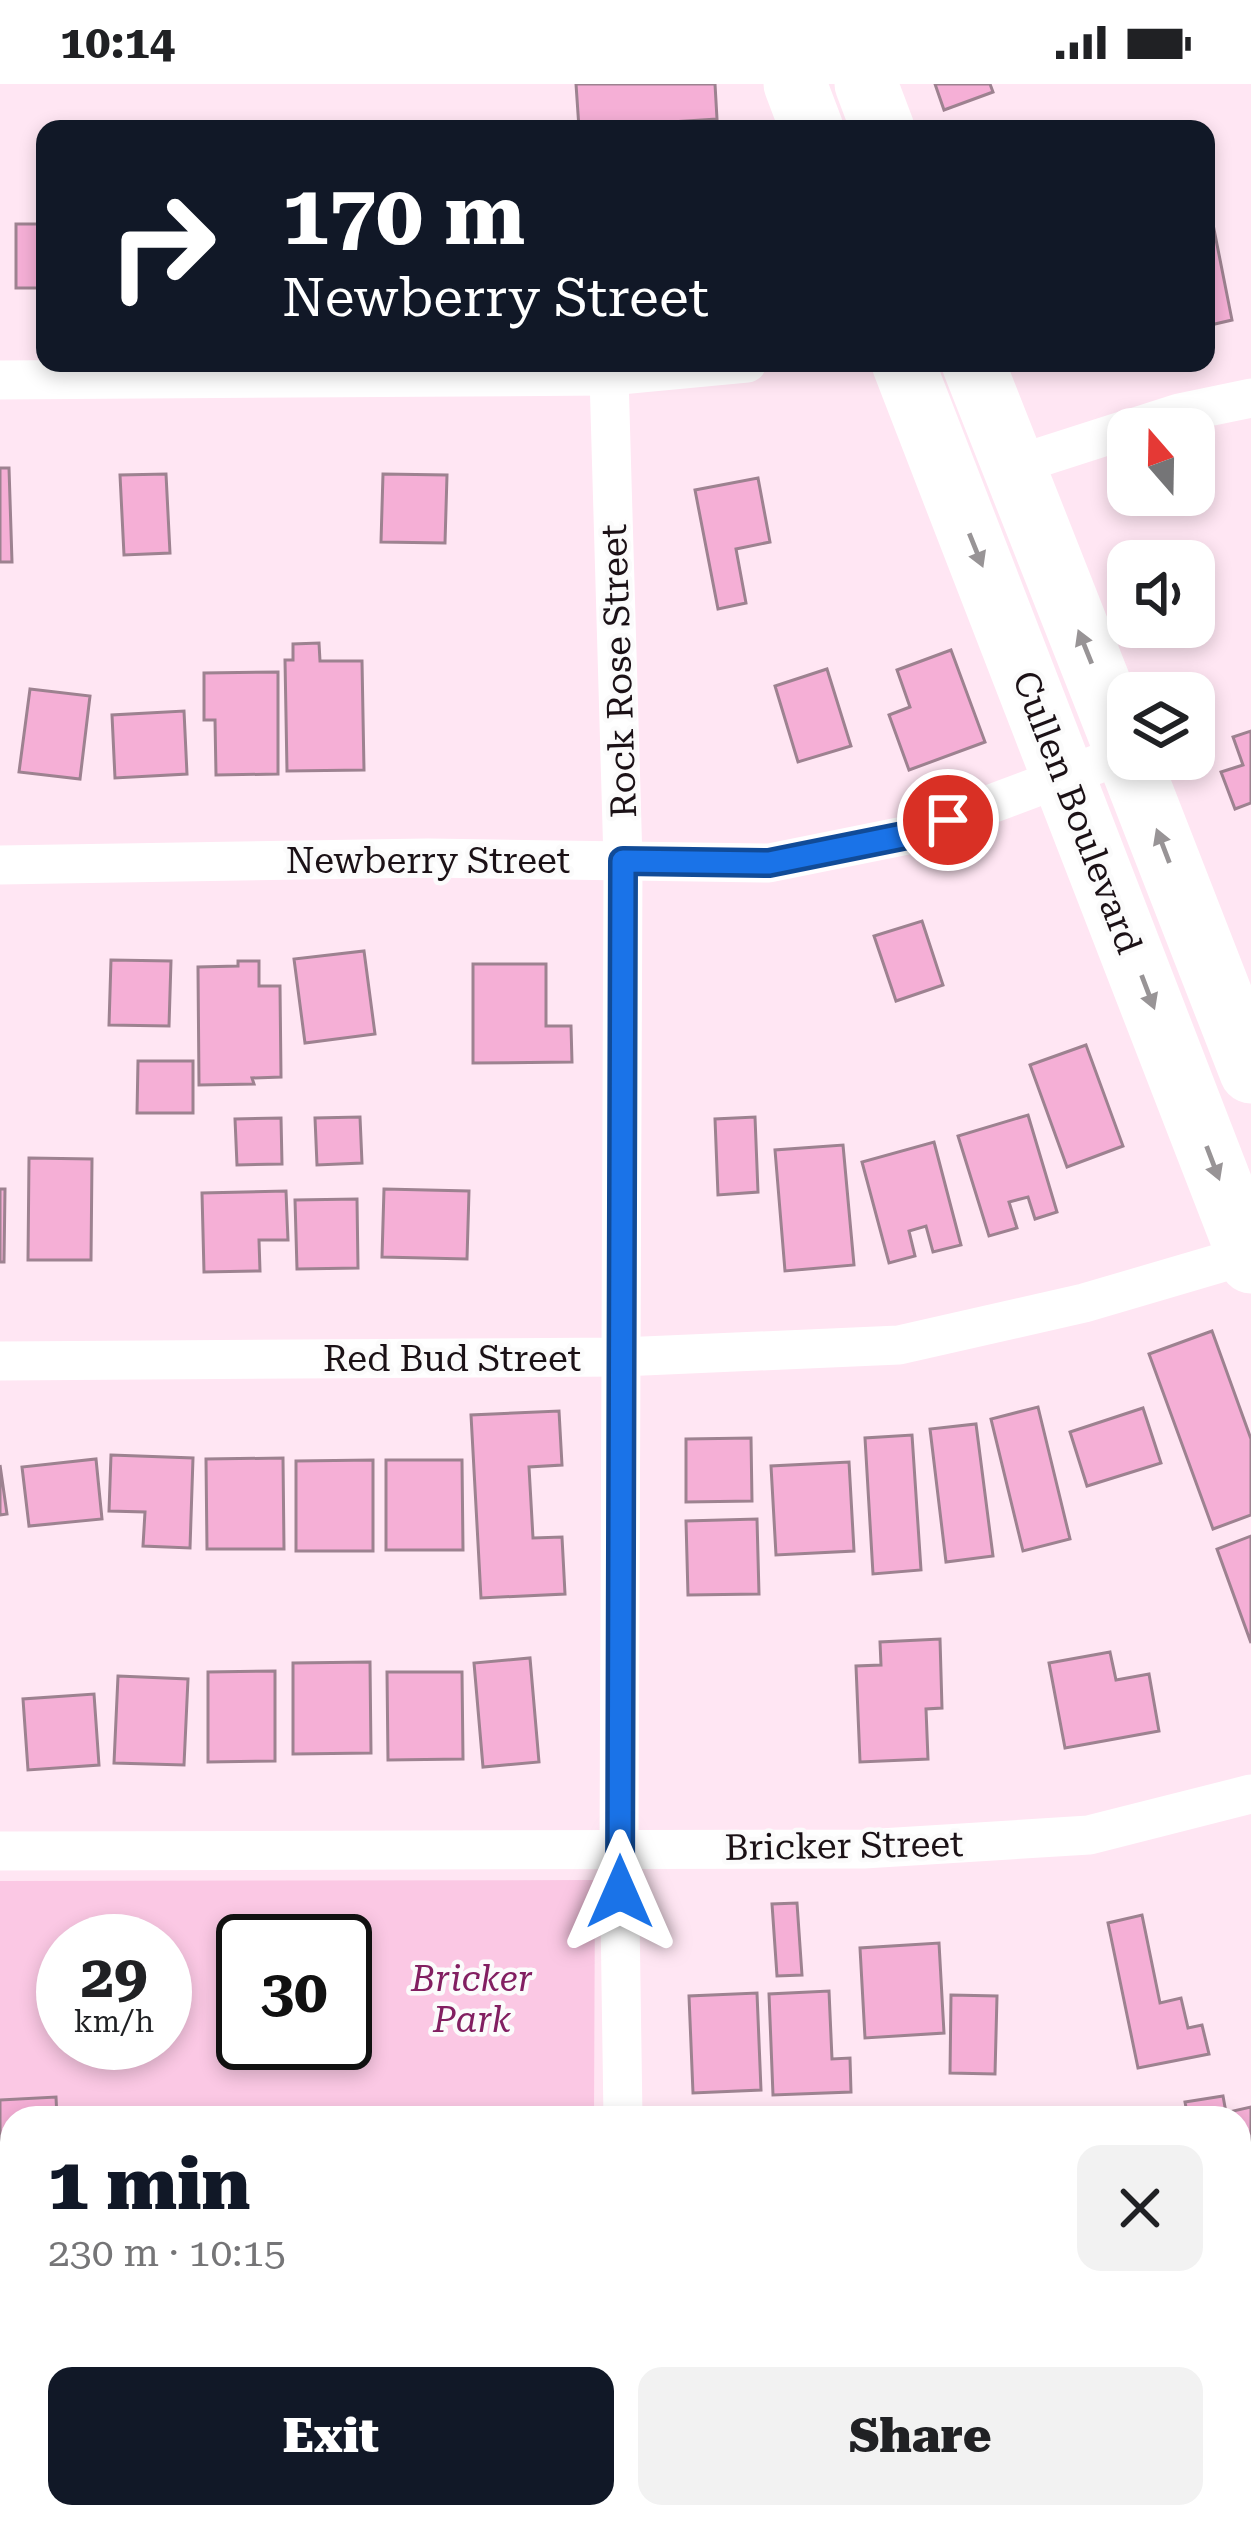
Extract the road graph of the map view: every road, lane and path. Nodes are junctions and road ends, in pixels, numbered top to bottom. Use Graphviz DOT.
graph roads {
  1 [pos="795,84"];
  2 [pos="866,84"];
  3 [pos="809,120"];
  4 [pos="880,120"];
  5 [pos="651,372"];
  6 [pos="906,372"];
  7 [pos="976,372"];
  8 [pos="609,376"];
  9 [pos="0,380"];
  10 [pos="1251,398"];
  11 [pos="1212,408"];
  12 [pos="1107,436"];
  13 [pos="1012,466"];
  14 [pos="952,490"];
  15 [pos="1107,704"];
  16 [pos="1107,763"];
  17 [pos="1066,776"];
  18 [pos="1137,780"];
  19 [pos="623,861"];
  20 [pos="0,865"];
  21 [pos="1251,1072"];
  22 [pos="1250,1257"];
  23 [pos="621,1357"];
  24 [pos="0,1361"];
  25 [pos="1251,1794"];
  26 [pos="620,1847"];
  27 [pos="0,1851"];
  28 [pos="622,2106"];
  1 -- 3 [label="main road"];
  2 -- 4 [label="main road"];
  5 -- 8 [label="street"];
  6 -- 14 [label="main road, Cullen Boulevard"];
  7 -- 13 [label="main road, Cullen Boulevard"];
  8 -- 9 [label="street"];
  8 -- 19 [label="street, Rock Rose Street"];
  10 -- 11 [label="street"];
  12 -- 13 [label="street"];
  13 -- 14 [label="main road"];
  15 -- 13 [label="main road, Cullen Boulevard, one-way"];
  14 -- 17 [label="main road, Cullen Boulevard, one-way"];
  16 -- 17 [label="street, Newberry Street"];
  17 -- 19 [label="street, Newberry Street"];
  17 -- 22 [label="main road, Cullen Boulevard, one-way"];
  21 -- 18 [label="main road, Cullen Boulevard, one-way"];
  19 -- 20 [label="street, Newberry Street"];
  19 -- 23 [label="street, Rock Rose Street"];
  22 -- 23 [label="street, Red Bud Street"];
  23 -- 24 [label="street, Red Bud Street"];
  23 -- 26 [label="street, Rock Rose Street"];
  25 -- 26 [label="street, Bricker Street"];
  26 -- 27 [label="street, Bricker Street"];
  26 -- 28 [label="street, Rock Rose Street"];
}
